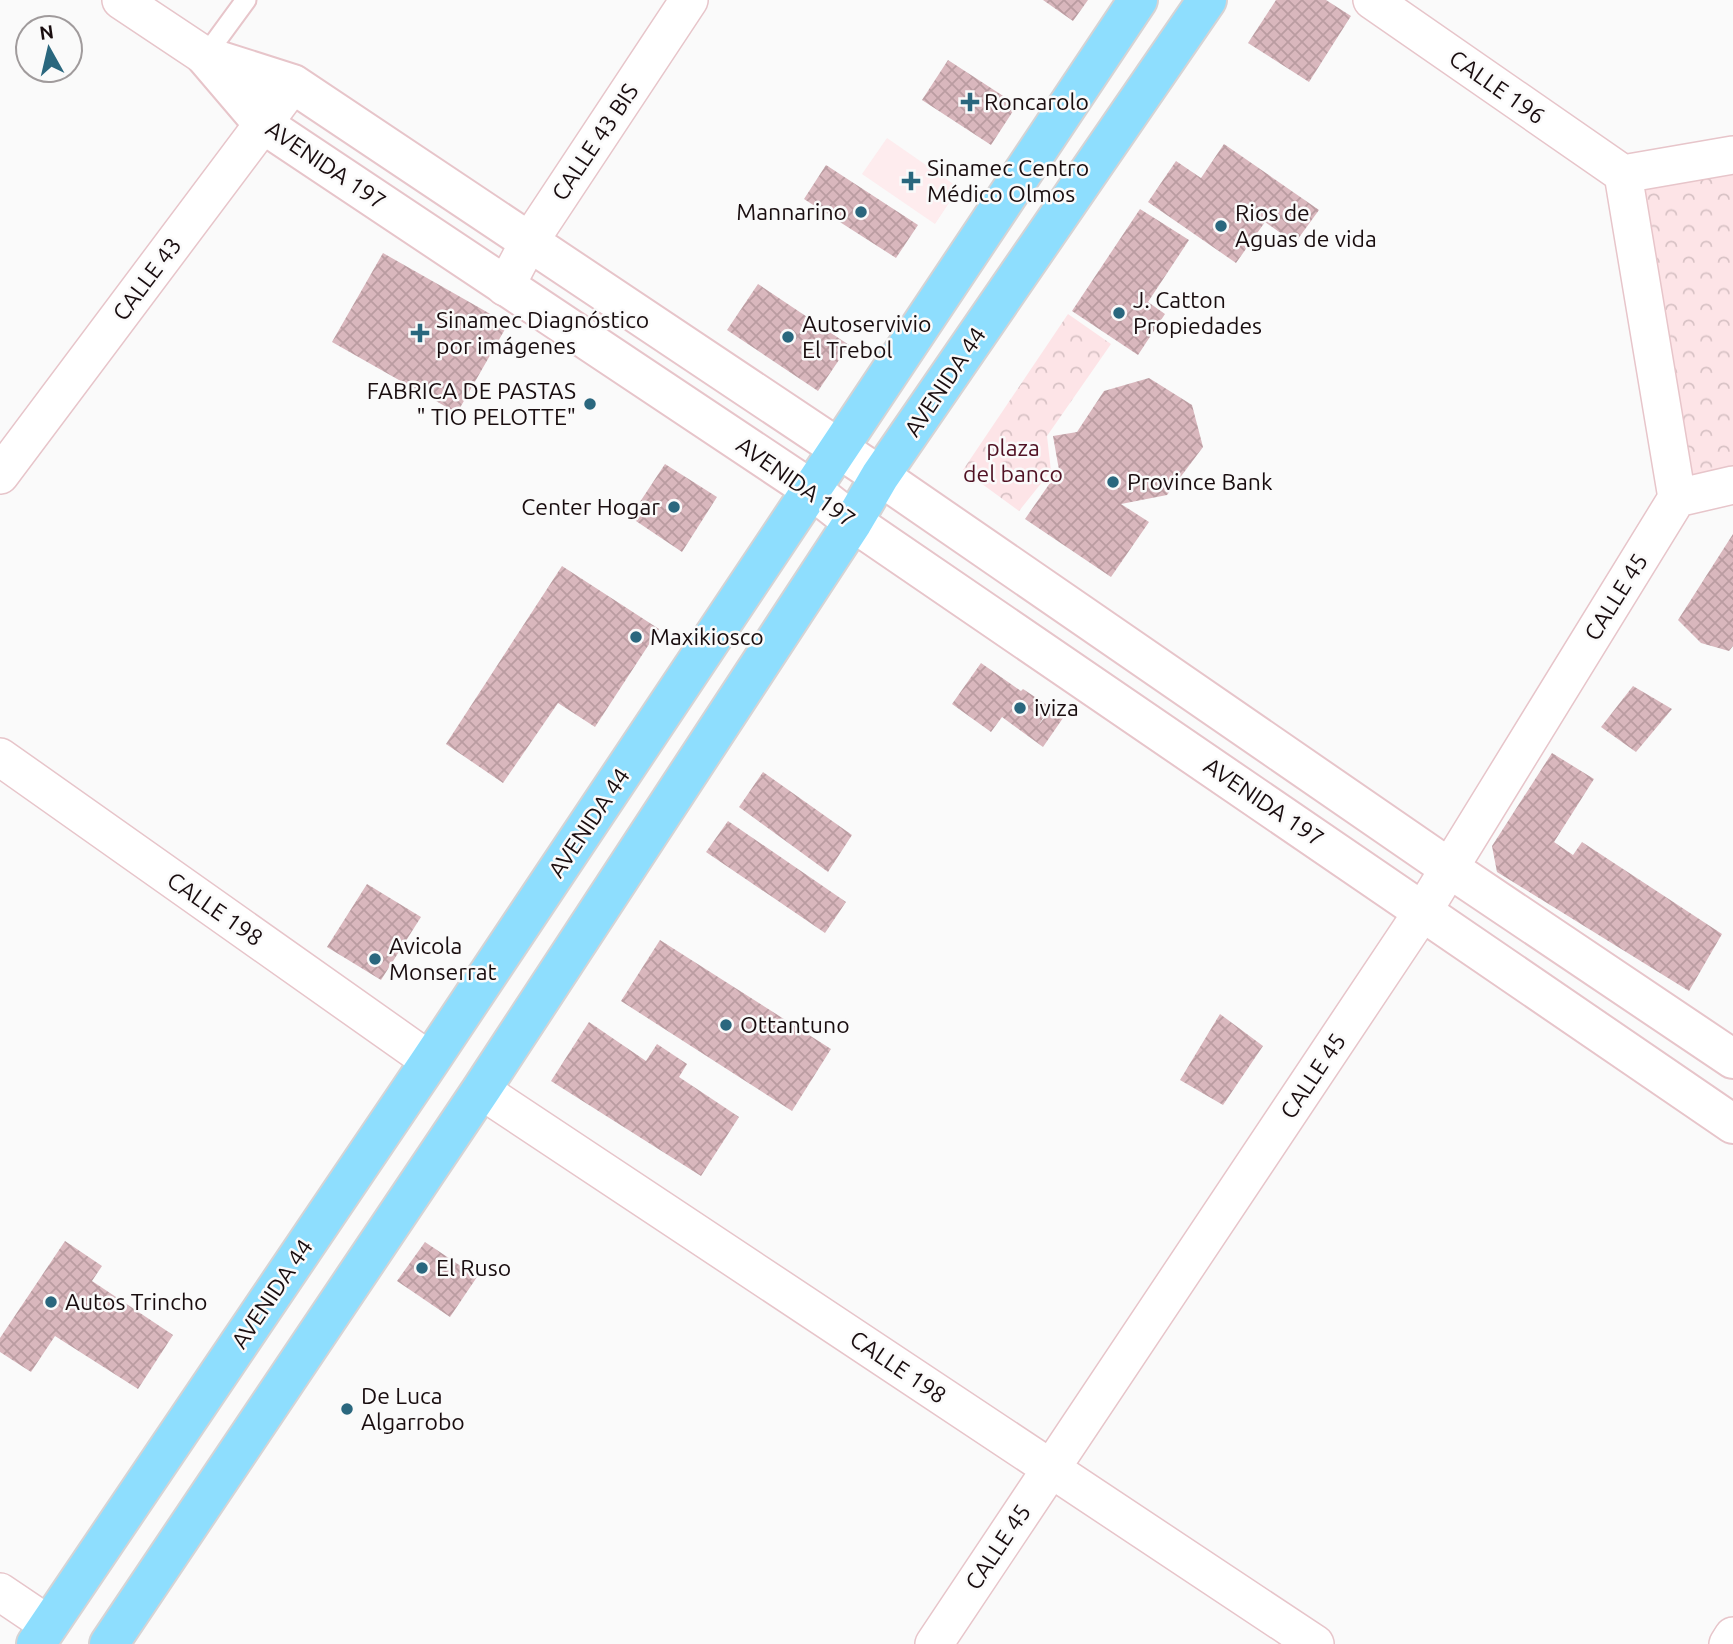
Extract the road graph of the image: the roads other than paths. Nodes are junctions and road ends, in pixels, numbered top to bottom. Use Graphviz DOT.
graph roads {
  1 [pos="121,0"];
  2 [pos="246,0"];
  3 [pos="689,0"];
  4 [pos="1138,0"];
  5 [pos="1207,0"];
  6 [pos="1372,0"];
  7 [pos="205,56"];
  8 [pos="293,83"];
  9 [pos="263,124"];
  10 [pos="1733,155"];
  11 [pos="1623,174"];
  12 [pos="528,242"];
  13 [pos="505,287"];
  14 [pos="839,449"];
  15 [pos="0,475"];
  16 [pos="880,476"];
  17 [pos="1733,485"];
  18 [pos="812,490"];
  19 [pos="1677,498"];
  20 [pos="853,522"];
  21 [pos="0,757"];
  22 [pos="1448,868"];
  23 [pos="1423,911"];
  24 [pos="1733,1059"];
  25 [pos="430,1060"];
  26 [pos="481,1090"];
  27 [pos="1733,1124"];
  28 [pos="1051,1468"];
  29 [pos="0,1592"];
  30 [pos="42,1634"];
  31 [pos="1733,1636"];
  32 [pos="109,1644"];
  33 [pos="934,1644"];
  34 [pos="1315,1644"];
  35 [pos="1728,1644"];
  1 -- 7 [label="street"];
  2 -- 7 [label="lane"];
  3 -- 12 [label="street, CALLE 43 BIS"];
  4 -- 14 [label="highway, AVENIDA 44"];
  5 -- 16 [label="highway, AVENIDA 44"];
  6 -- 11 [label="street, CALLE 196"];
  7 -- 8 [label="street"];
  7 -- 9 [label="street, AVENIDA 197"];
  8 -- 9 [label="street, CALLE 43"];
  8 -- 12 [label="street"];
  9 -- 13 [label="street, AVENIDA 197"];
  9 -- 15 [label="street, CALLE 43"];
  10 -- 11 [label="street"];
  11 -- 19 [label="street"];
  12 -- 13 [label="street, CALLE 43 BIS"];
  12 -- 14 [label="street"];
  13 -- 18 [label="street, AVENIDA 197"];
  14 -- 16 [label="street"];
  14 -- 18 [label="highway, AVENIDA 44"];
  16 -- 20 [label="highway, AVENIDA 44"];
  16 -- 22 [label="street"];
  17 -- 19 [label="street"];
  18 -- 20 [label="street, AVENIDA 197"];
  18 -- 25 [label="highway, AVENIDA 44"];
  19 -- 22 [label="street, CALLE 45"];
  20 -- 23 [label="street, AVENIDA 197"];
  20 -- 26 [label="highway, AVENIDA 44"];
  21 -- 25 [label="street, CALLE 198"];
  22 -- 23 [label="street, CALLE 45"];
  22 -- 24 [label="street"];
  23 -- 27 [label="street, AVENIDA 197"];
  23 -- 28 [label="street, CALLE 45"];
  25 -- 30 [label="highway, AVENIDA 44"];
  26 -- 28 [label="street, CALLE 198"];
  26 -- 32 [label="highway, AVENIDA 44"];
  28 -- 33 [label="street, CALLE 45"];
  28 -- 34 [label="street, CALLE 198"];
  29 -- 30 [label="street"];
  31 -- 35 [label="street"];
}
